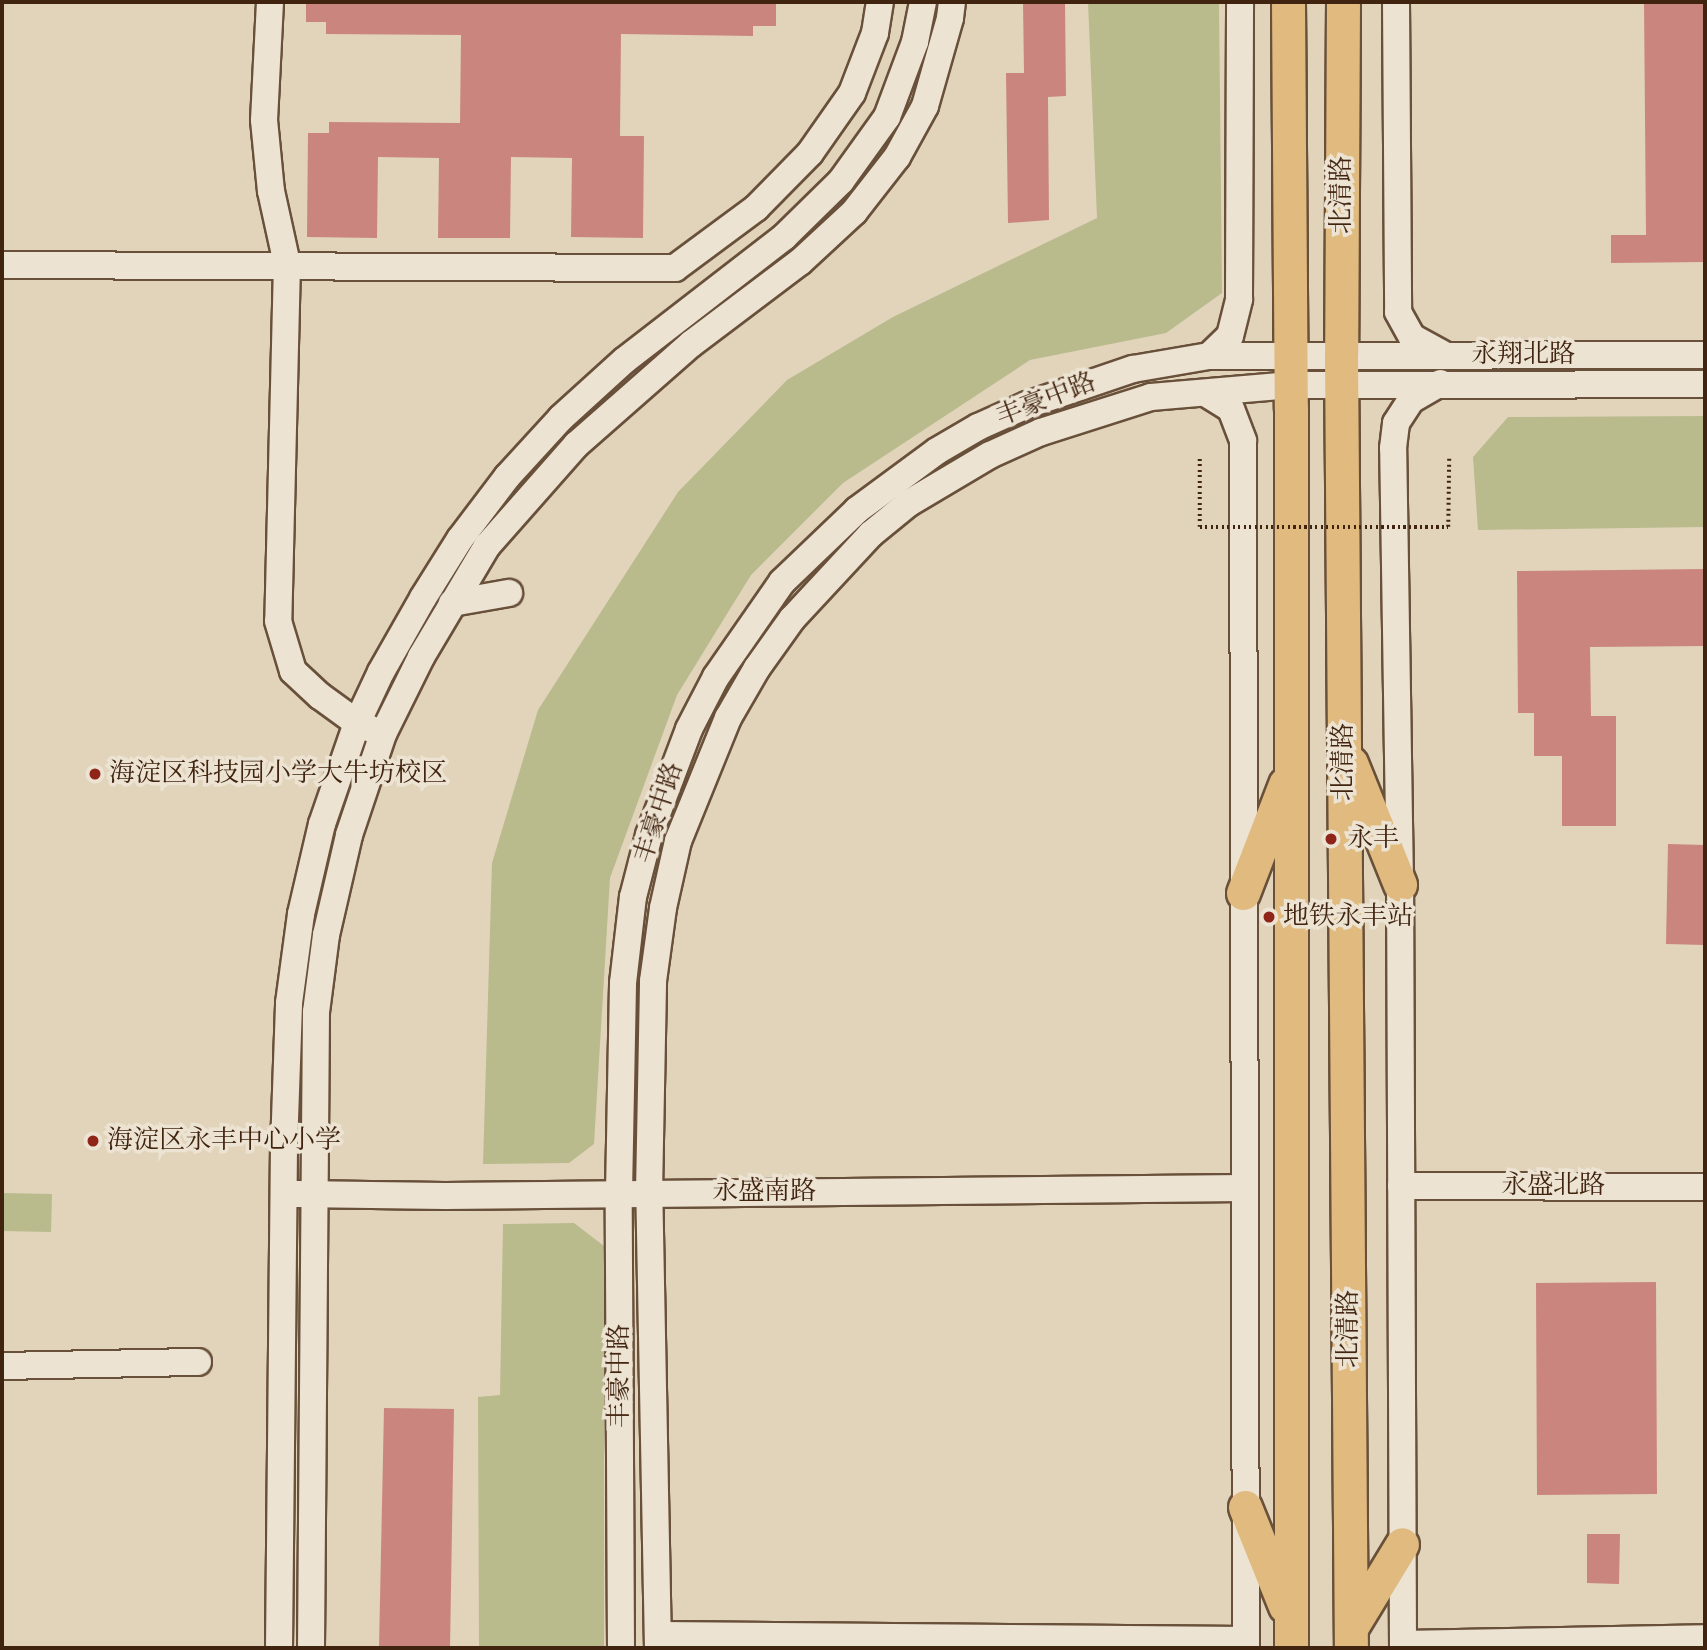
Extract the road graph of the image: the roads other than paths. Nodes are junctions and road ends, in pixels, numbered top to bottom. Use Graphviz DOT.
graph roads {
  1 [pos="270,2"];
  2 [pos="880,2"];
  3 [pos="922,2"];
  4 [pos="952,2"];
  5 [pos="1240,2"];
  6 [pos="1396,2"];
  7 [pos="1345,8"];
  8 [pos="1285,10"];
  9 [pos="287,264"];
  10 [pos="2,265"];
  11 [pos="1444,354"];
  12 [pos="1705,355"];
  13 [pos="1209,356"];
  14 [pos="1291,370"];
  15 [pos="1341,370"];
  16 [pos="1440,383"];
  17 [pos="1705,384"];
  18 [pos="1207,394"];
  19 [pos="509,593"];
  20 [pos="452,603"];
  21 [pos="358,723"];
  22 [pos="383,734"];
  23 [pos="1344,746"];
  24 [pos="1292,765"];
  25 [pos="1400,884"];
  26 [pos="1243,893"];
  27 [pos="1401,1186"];
  28 [pos="1705,1187"];
  29 [pos="1244,1188"];
  30 [pos="620,1193"];
  31 [pos="649,1193"];
  32 [pos="284,1194"];
  33 [pos="314,1194"];
  34 [pos="198,1362"];
  35 [pos="2,1366"];
  36 [pos="1245,1507"];
  37 [pos="1402,1544"];
  38 [pos="1292,1635"];
  39 [pos="1351,1638"];
  40 [pos="1705,1638"];
  41 [pos="658,1642"];
  42 [pos="907,1643"];
  43 [pos="1246,1644"];
  44 [pos="1403,1646"];
  45 [pos="279,1648"];
  46 [pos="311,1648"];
  47 [pos="621,1648"];
  1 -- 9 [label="street"];
  2 -- 9 [label="street"];
  3 -- 21 [label="street"];
  4 -- 20 [label="street"];
  5 -- 13 [label="street"];
  6 -- 11 [label="street, 北清路"];
  7 -- 15 [label="main road, 北清路"];
  8 -- 14 [label="main road, 北清路"];
  9 -- 10 [label="street"];
  9 -- 21 [label="street"];
  11 -- 12 [label="street, 永翔北路"];
  11 -- 15 [label="street, 永翔北路"];
  13 -- 14 [label="street, 丰豪中路"];
  13 -- 30 [label="street, 丰豪中路"];
  14 -- 15 [label="street"];
  14 -- 18 [label="street, 丰豪中路"];
  14 -- 24 [label="main road, 北清路"];
  15 -- 16 [label="street, 永翔北路"];
  15 -- 23 [label="main road, 北清路"];
  16 -- 17 [label="street, 永翔北路"];
  16 -- 25 [label="street, 北清路"];
  18 -- 26 [label="street"];
  18 -- 31 [label="street, 丰豪中路"];
  19 -- 20 [label="street"];
  20 -- 22 [label="street"];
  21 -- 22 [label="street"];
  21 -- 32 [label="street"];
  22 -- 33 [label="street"];
  23 -- 25 [label="main road"];
  23 -- 39 [label="main road, 北清路"];
  24 -- 26 [label="main road"];
  24 -- 38 [label="main road, 北清路"];
  25 -- 27 [label="street, 北清路"];
  26 -- 29 [label="street"];
  27 -- 28 [label="street, 永盛北路"];
  27 -- 37 [label="street, 北清路"];
  29 -- 31 [label="street, 永盛南路"];
  29 -- 36 [label="street"];
  30 -- 31 [label="street, 永盛南路"];
  30 -- 33 [label="street, 永盛南路"];
  30 -- 47 [label="street, 丰豪中路"];
  31 -- 41 [label="street, 丰豪中路"];
  32 -- 33 [label="street, 永盛南路"];
  32 -- 45 [label="street"];
  33 -- 46 [label="street"];
  34 -- 35 [label="street"];
  36 -- 38 [label="main road"];
  36 -- 43 [label="street"];
  37 -- 39 [label="main road"];
  37 -- 44 [label="street, 北清路"];
  40 -- 44 [label="street"];
  41 -- 42 [label="street"];
  42 -- 43 [label="street"];
}
